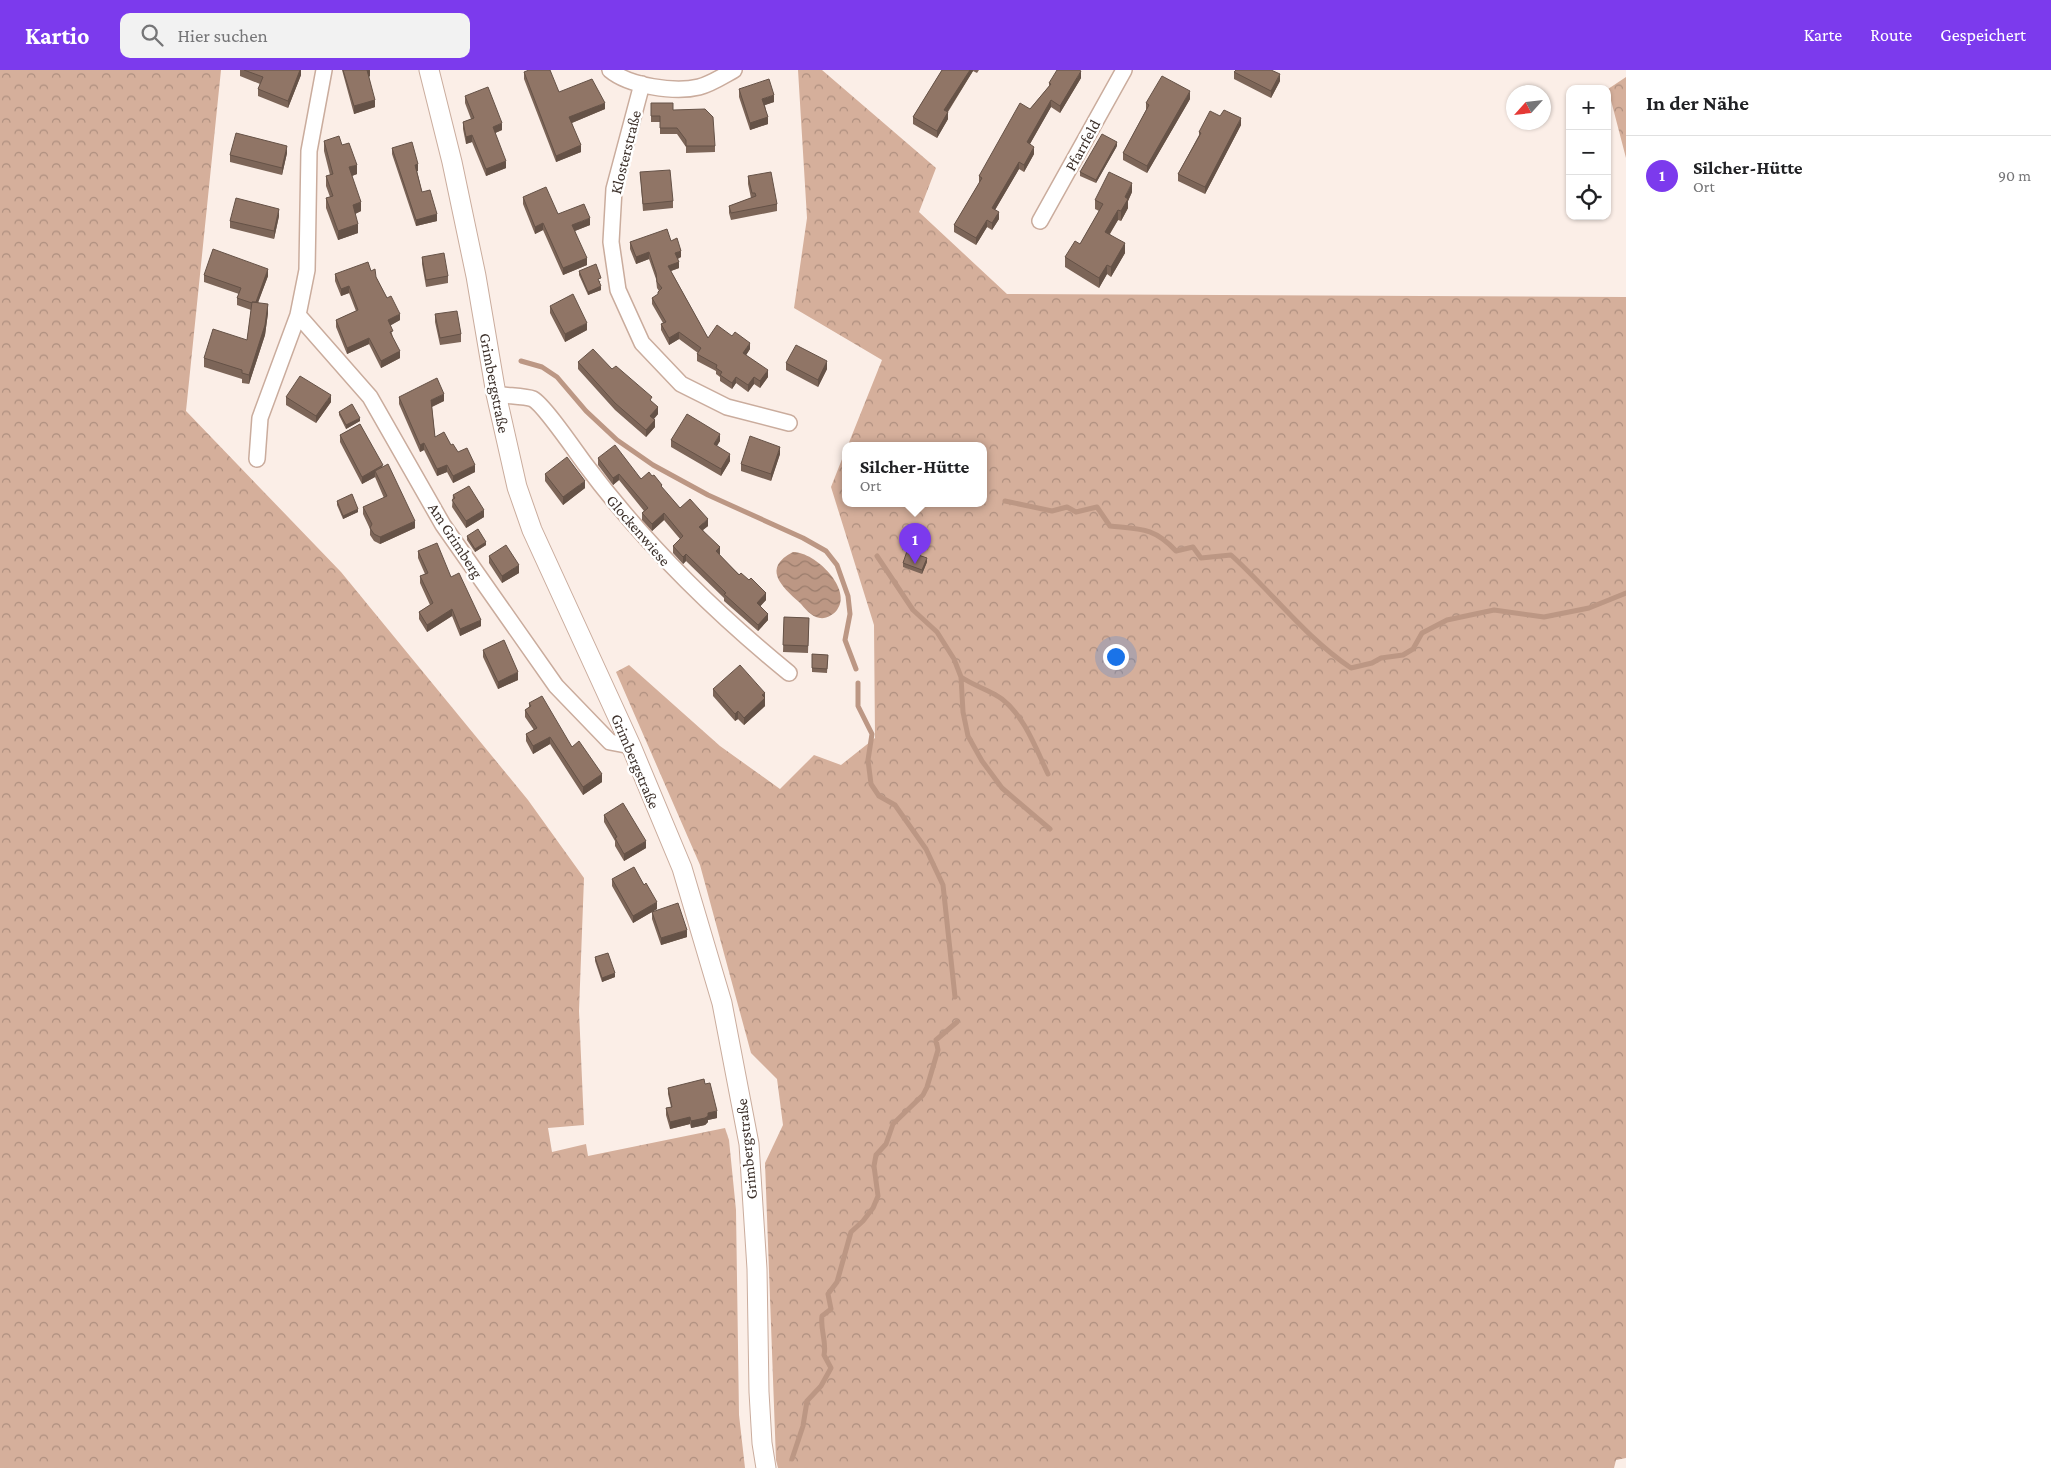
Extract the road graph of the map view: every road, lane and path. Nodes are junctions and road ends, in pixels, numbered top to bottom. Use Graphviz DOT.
graph roads {
  1 [pos="324,70"];
  2 [pos="429,70"];
  3 [pos="610,70"];
  4 [pos="734,70"];
  5 [pos="1124,70"];
  6 [pos="642,84"];
  7 [pos="1040,221"];
  8 [pos="298,315"];
  9 [pos="496,394"];
  10 [pos="789,423"];
  11 [pos="256,459"];
  12 [pos="789,673"];
  13 [pos="631,746"];
  14 [pos="766,1468"];
  1 -- 8 [label="street"];
  2 -- 9 [label="street, Grimbergstraße"];
  3 -- 6 [label="street"];
  4 -- 6 [label="street"];
  5 -- 7 [label="street, Pfarrfeld"];
  6 -- 10 [label="street, Klosterstraße"];
  8 -- 11 [label="street"];
  8 -- 13 [label="street, Am Grimberg"];
  9 -- 12 [label="street, Glockenwiese"];
  9 -- 13 [label="street, Grimbergstraße"];
  13 -- 14 [label="street, Grimbergstraße"];
}
